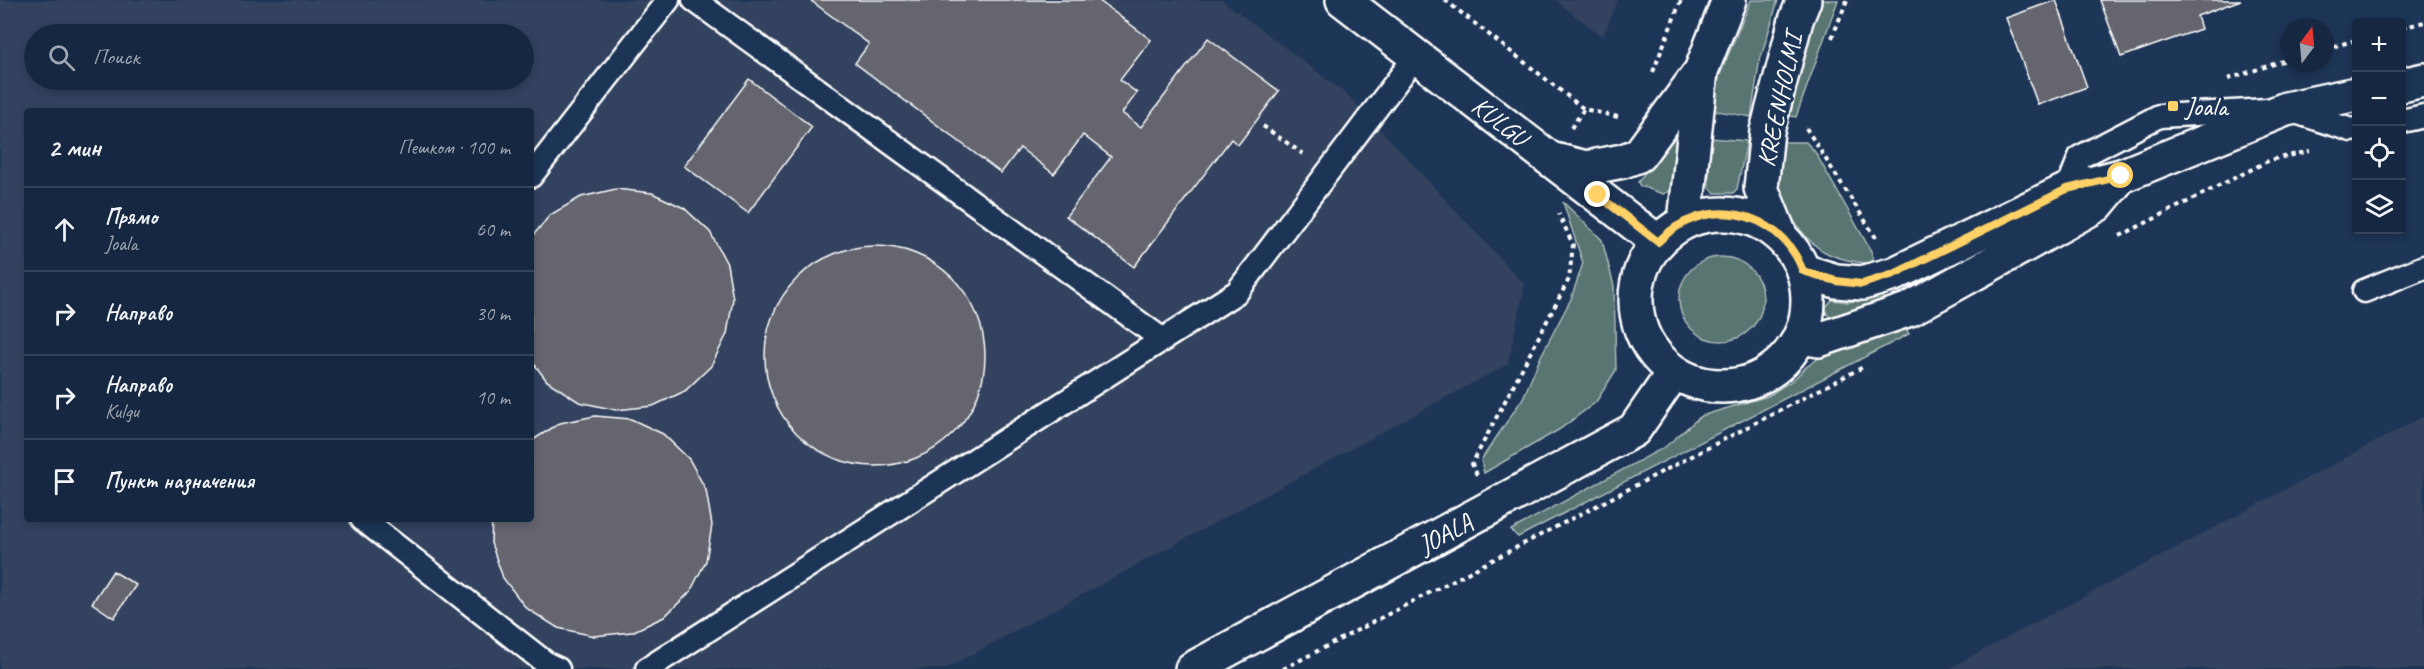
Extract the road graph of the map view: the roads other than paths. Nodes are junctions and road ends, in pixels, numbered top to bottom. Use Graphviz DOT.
graph roads {
  1 [pos="668,0"];
  2 [pos="694,0"];
  3 [pos="1343,0"];
  4 [pos="1729,0"];
  5 [pos="1804,0"];
  6 [pos="1416,56"];
  7 [pos="1701,71"];
  8 [pos="2424,80"];
  9 [pos="2406,84"];
  10 [pos="2352,95"];
  11 [pos="2286,109"];
  12 [pos="2424,116"];
  13 [pos="2406,120"];
  14 [pos="2352,130"];
  15 [pos="1550,159"];
  16 [pos="534,172"];
  17 [pos="2121,176"];
  18 [pos="2067,189"];
  19 [pos="1685,222"];
  20 [pos="1780,234"];
  21 [pos="1658,242"];
  22 [pos="2424,267"];
  23 [pos="1803,271"];
  24 [pos="2364,291"];
  25 [pos="1810,339"];
  26 [pos="1163,340"];
  27 [pos="1674,372"];
  28 [pos="366,522"];
  29 [pos="558,669"];
  30 [pos="648,669"];
  31 [pos="1192,669"];
  1 -- 16 [label="lane"];
  2 -- 26 [label="lane"];
  3 -- 6 [label="street, KULGU"];
  4 -- 7 [label="street"];
  5 -- 20 [label="street, KREENHOLMI"];
  6 -- 15 [label="street, KULGU"];
  6 -- 26 [label="lane"];
  7 -- 15 [label="street"];
  7 -- 19 [label="street"];
  8 -- 9 [label="street"];
  10 -- 11 [label="street"];
  11 -- 14 [label="lane"];
  11 -- 17 [label="street"];
  11 -- 18 [label="lane"];
  12 -- 13 [label="lane"];
  15 -- 21 [label="street, KULGU"];
  17 -- 18 [label="street"];
  17 -- 25 [label="street"];
  18 -- 23 [label="street"];
  19 -- 20 [label="street"];
  19 -- 21 [label="street"];
  20 -- 23 [label="street"];
  21 -- 27 [label="street"];
  22 -- 24 [label="lane"];
  23 -- 25 [label="street"];
  25 -- 27 [label="street"];
  26 -- 30 [label="lane"];
  27 -- 31 [label="street, JOALA"];
  28 -- 29 [label="lane"];
}
